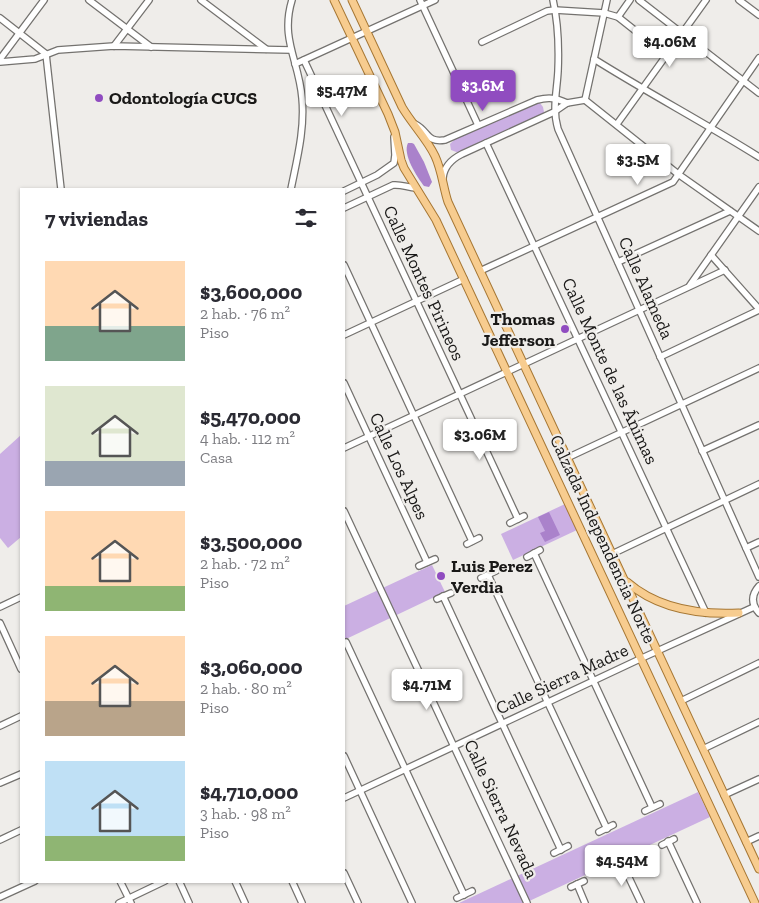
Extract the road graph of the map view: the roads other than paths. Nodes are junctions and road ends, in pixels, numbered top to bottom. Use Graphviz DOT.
graph roads {
  1 [pos="44,0"];
  2 [pos="89,0"];
  3 [pos="149,0"];
  4 [pos="201,0"];
  5 [pos="292,0"];
  6 [pos="334,0"];
  7 [pos="352,0"];
  8 [pos="435,0"];
  9 [pos="553,0"];
  10 [pos="607,0"];
  11 [pos="630,0"];
  12 [pos="639,0"];
  13 [pos="706,0"];
  14 [pos="740,0"];
  15 [pos="421,3"];
  16 [pos="555,10"];
  17 [pos="604,13"];
  18 [pos="759,15"];
  19 [pos="618,17"];
  20 [pos="0,18"];
  21 [pos="127,29"];
  22 [pos="368,30"];
  23 [pos="20,32"];
  24 [pos="682,33"];
  25 [pos="352,37"];
  26 [pos="482,42"];
  27 [pos="114,46"];
  28 [pos="151,46"];
  29 [pos="266,49"];
  30 [pos="290,50"];
  31 [pos="46,54"];
  32 [pos="666,55"];
  33 [pos="759,58"];
  34 [pos="594,59"];
  35 [pos="0,60"];
  36 [pos="304,60"];
  37 [pos="295,64"];
  38 [pos="744,81"];
  39 [pos="642,89"];
  40 [pos="759,93"];
  41 [pos="555,98"];
  42 [pos="585,100"];
  43 [pos="566,103"];
  44 [pos="554,112"];
  45 [pos="412,123"];
  46 [pos="617,124"];
  47 [pos="478,125"];
  48 [pos="712,128"];
  49 [pos="395,132"];
  50 [pos="486,143"];
  51 [pos="759,157"];
  52 [pos="678,174"];
  53 [pos="442,181"];
  54 [pos="361,183"];
  55 [pos="759,186"];
  56 [pos="61,188"];
  57 [pos="291,188"];
  58 [pos="416,188"];
  59 [pos="345,191"];
  60 [pos="367,197"];
  61 [pos="345,208"];
  62 [pos="730,211"];
  63 [pos="598,217"];
  64 [pos="738,217"];
  65 [pos="759,232"];
  66 [pos="535,246"];
  67 [pos="711,255"];
  68 [pos="618,262"];
  69 [pos="345,267"];
  70 [pos="725,270"];
  71 [pos="480,271"];
  72 [pos="464,279"];
  73 [pos="690,285"];
  74 [pos="416,301"];
  75 [pos="639,309"];
  76 [pos="759,309"];
  77 [pos="370,322"];
  78 [pos="345,334"];
  79 [pos="578,338"];
  80 [pos="660,356"];
  81 [pos="523,364"];
  82 [pos="759,368"];
  83 [pos="508,371"];
  84 [pos="345,385"];
  85 [pos="460,394"];
  86 [pos="681,404"];
  87 [pos="414,416"];
  88 [pos="759,425"];
  89 [pos="622,432"];
  90 [pos="369,437"];
  91 [pos="345,448"];
  92 [pos="702,451"];
  93 [pos="567,458"];
  94 [pos="759,484"];
  95 [pos="724,500"];
  96 [pos="345,513"];
  97 [pos="510,523"];
  98 [pos="666,528"];
  99 [pos="479,538"];
  100 [pos="759,542"];
  101 [pos="746,548"];
  102 [pos="540,550"];
  103 [pos="534,554"];
  104 [pos="612,554"];
  105 [pos="527,557"];
  106 [pos="434,559"];
  107 [pos="427,562"];
  108 [pos="419,566"];
  109 [pos="496,571"];
  110 [pos="488,575"];
  111 [pos="759,577"];
  112 [pos="481,578"];
  113 [pos="625,580"];
  114 [pos="759,586"];
  115 [pos="451,592"];
  116 [pos="20,597"];
  117 [pos="0,607"];
  118 [pos="754,607"];
  119 [pos="706,613"];
  120 [pos="739,613"];
  121 [pos="759,613"];
  122 [pos="0,623"];
  123 [pos="353,638"];
  124 [pos="345,642"];
  125 [pos="658,651"];
  126 [pos="642,658"];
  127 [pos="759,663"];
  128 [pos="20,667"];
  129 [pos="593,681"];
  130 [pos="681,701"];
  131 [pos="548,702"];
  132 [pos="20,716"];
  133 [pos="759,722"];
  134 [pos="502,724"];
  135 [pos="0,726"];
  136 [pos="455,746"];
  137 [pos="703,749"];
  138 [pos="345,758"];
  139 [pos="405,769"];
  140 [pos="20,774"];
  141 [pos="759,779"];
  142 [pos="0,783"];
  143 [pos="360,790"];
  144 [pos="724,795"];
  145 [pos="345,798"];
  146 [pos="660,804"];
  147 [pos="652,807"];
  148 [pos="645,811"];
  149 [pos="613,826"];
  150 [pos="606,829"];
  151 [pos="20,830"];
  152 [pos="599,832"];
  153 [pos="759,836"];
  154 [pos="0,840"];
  155 [pos="746,842"];
  156 [pos="662,844"];
  157 [pos="568,846"];
  158 [pos="561,850"];
  159 [pos="554,853"];
  160 [pos="629,860"];
  161 [pos="759,870"];
  162 [pos="345,875"];
  163 [pos="584,881"];
  164 [pos="31,883"];
  165 [pos="121,883"];
  166 [pos="162,883"];
  167 [pos="180,883"];
  168 [pos="236,883"];
  169 [pos="293,883"];
  170 [pos="472,891"];
  171 [pos="464,895"];
  172 [pos="0,897"];
  173 [pos="457,898"];
  174 [pos="130,901"];
  175 [pos="119,903"];
  176 [pos="190,903"];
  177 [pos="245,903"];
  178 [pos="302,903"];
  179 [pos="358,903"];
  180 [pos="412,903"];
  181 [pos="527,903"];
  182 [pos="586,903"];
  183 [pos="641,903"];
  184 [pos="697,903"];
  185 [pos="755,903"];
  1 -- 23 [label="street"];
  2 -- 21 [label="street"];
  3 -- 21 [label="street"];
  4 -- 29 [label="street"];
  5 -- 30 [label="street"];
  6 -- 25 [label="main road, Calzada Independencia Norte"];
  7 -- 22 [label="main road, Calzada Independencia Norte"];
  8 -- 15 [label="street"];
  9 -- 16 [label="street, Calle Alameda"];
  10 -- 17 [label="street"];
  11 -- 19 [label="street"];
  12 -- 24 [label="street"];
  13 -- 24 [label="street"];
  14 -- 18 [label="street"];
  15 -- 22 [label="street"];
  15 -- 47 [label="street"];
  16 -- 17 [label="street"];
  16 -- 26 [label="street"];
  16 -- 41 [label="street, Calle Alameda"];
  17 -- 19 [label="street"];
  17 -- 34 [label="street"];
  19 -- 32 [label="street"];
  20 -- 23 [label="street"];
  21 -- 27 [label="street"];
  21 -- 28 [label="street"];
  22 -- 25 [label="street"];
  22 -- 45 [label="main road, Calzada Independencia Norte"];
  23 -- 31 [label="street"];
  23 -- 35 [label="street"];
  24 -- 32 [label="street"];
  24 -- 38 [label="street"];
  25 -- 36 [label="street"];
  25 -- 49 [label="main road, Calzada Independencia Norte"];
  27 -- 28 [label="street"];
  27 -- 31 [label="street"];
  28 -- 29 [label="street"];
  29 -- 30 [label="street"];
  30 -- 37 [label="street"];
  31 -- 35 [label="street"];
  31 -- 56 [label="street"];
  32 -- 39 [label="street"];
  33 -- 38 [label="street"];
  34 -- 39 [label="street"];
  34 -- 42 [label="street"];
  36 -- 37 [label="street"];
  36 -- 54 [label="street, Calle Montes Pirineos"];
  37 -- 57 [label="street"];
  38 -- 40 [label="street"];
  38 -- 48 [label="street"];
  39 -- 46 [label="street"];
  39 -- 48 [label="street"];
  41 -- 43 [label="street"];
  41 -- 44 [label="street, Calle Alameda"];
  41 -- 47 [label="street"];
  42 -- 43 [label="street"];
  42 -- 46 [label="street"];
  43 -- 44 [label="street"];
  44 -- 50 [label="street"];
  44 -- 63 [label="street, Calle Alameda"];
  45 -- 47 [label="street"];
  45 -- 53 [label="main road, Calzada Independencia Norte"];
  46 -- 52 [label="street"];
  48 -- 51 [label="street"];
  48 -- 52 [label="street"];
  49 -- 54 [label="street"];
  49 -- 58 [label="main road, Calzada Independencia Norte"];
  50 -- 53 [label="street"];
  50 -- 66 [label="street, Calle Monte de las Ánimas"];
  52 -- 62 [label="street"];
  52 -- 63 [label="street"];
  53 -- 71 [label="main road, Calzada Independencia Norte"];
  54 -- 59 [label="street"];
  54 -- 60 [label="street, Calle Montes Pirineos"];
  55 -- 64 [label="street"];
  58 -- 60 [label="street"];
  58 -- 72 [label="main road, Calzada Independencia Norte"];
  60 -- 61 [label="street"];
  60 -- 74 [label="street, Calle Montes Pirineos"];
  62 -- 64 [label="street"];
  62 -- 68 [label="street"];
  63 -- 66 [label="street"];
  63 -- 68 [label="street, Calle Alameda"];
  64 -- 65 [label="street"];
  64 -- 67 [label="street"];
  66 -- 71 [label="street"];
  66 -- 79 [label="street, Calle Monte de las Ánimas"];
  67 -- 70 [label="street"];
  67 -- 73 [label="street"];
  68 -- 75 [label="street, Calle Alameda"];
  69 -- 77 [label="street"];
  70 -- 73 [label="street"];
  70 -- 76 [label="street"];
  71 -- 81 [label="main road, Calzada Independencia Norte"];
  72 -- 74 [label="street"];
  72 -- 83 [label="main road, Calzada Independencia Norte"];
  73 -- 75 [label="street"];
  74 -- 77 [label="street"];
  74 -- 85 [label="street, Calle Montes Pirineos"];
  75 -- 79 [label="street"];
  75 -- 80 [label="street, Calle Alameda"];
  76 -- 80 [label="street"];
  77 -- 78 [label="street"];
  77 -- 87 [label="street"];
  79 -- 81 [label="street"];
  79 -- 89 [label="street, Calle Monte de las Ánimas"];
  80 -- 86 [label="street, Calle Alameda"];
  81 -- 83 [label="street"];
  81 -- 93 [label="main road, Calzada Independencia Norte"];
  82 -- 86 [label="street"];
  83 -- 85 [label="street"];
  83 -- 126 [label="main road, Calzada Independencia Norte"];
  84 -- 90 [label="street, Calle Los Alpes"];
  85 -- 87 [label="street"];
  85 -- 97 [label="street, Calle Montes Pirineos"];
  86 -- 89 [label="street"];
  86 -- 92 [label="street, Calle Alameda"];
  87 -- 90 [label="street"];
  87 -- 99 [label="street"];
  88 -- 92 [label="street"];
  89 -- 93 [label="street"];
  89 -- 98 [label="street, Calle Monte de las Ánimas"];
  90 -- 91 [label="street"];
  90 -- 107 [label="street, Calle Los Alpes"];
  92 -- 95 [label="street, Calle Alameda"];
  93 -- 104 [label="main road, Calzada Independencia Norte"];
  94 -- 95 [label="street"];
  95 -- 98 [label="street"];
  95 -- 101 [label="street, Calle Alameda"];
  96 -- 136 [label="street, Calle Sierra Nevada"];
  98 -- 104 [label="street"];
  98 -- 119 [label="street, Calle Monte de las Ánimas"];
  100 -- 101 [label="street"];
  101 -- 111 [label="street, Calle Alameda"];
  102 -- 103 [label="street"];
  103 -- 105 [label="street"];
  103 -- 129 [label="street"];
  104 -- 113 [label="main road, Calzada Independencia Norte"];
  106 -- 107 [label="street"];
  107 -- 108 [label="street"];
  109 -- 110 [label="street"];
  110 -- 112 [label="street"];
  110 -- 131 [label="street"];
  113 -- 119 [label="main road"];
  113 -- 125 [label="main road, Calzada Independencia Norte"];
  114 -- 118 [label="street"];
  115 -- 134 [label="street"];
  116 -- 117 [label="street"];
  118 -- 120 [label="street, Calle Sierra Madre"];
  118 -- 121 [label="street"];
  119 -- 120 [label="main road"];
  120 -- 125 [label="street, Calle Sierra Madre"];
  122 -- 128 [label="street"];
  123 -- 124 [label="street"];
  124 -- 139 [label="street"];
  125 -- 126 [label="street, Calle Sierra Madre"];
  125 -- 130 [label="main road, Calzada Independencia Norte"];
  126 -- 129 [label="street, Calle Sierra Madre"];
  126 -- 185 [label="main road, Calzada Independencia Norte"];
  127 -- 130 [label="street"];
  129 -- 131 [label="street, Calle Sierra Madre"];
  129 -- 147 [label="street"];
  130 -- 137 [label="main road, Calzada Independencia Norte"];
  131 -- 134 [label="street, Calle Sierra Madre"];
  131 -- 150 [label="street"];
  132 -- 135 [label="street"];
  133 -- 137 [label="street"];
  134 -- 136 [label="street, Calle Sierra Madre"];
  134 -- 158 [label="street"];
  136 -- 139 [label="street, Calle Sierra Madre"];
  136 -- 181 [label="street, Calle Sierra Nevada"];
  137 -- 144 [label="main road, Calzada Independencia Norte"];
  138 -- 143 [label="street"];
  139 -- 143 [label="street, Calle Sierra Madre"];
  139 -- 171 [label="street"];
  140 -- 142 [label="street"];
  141 -- 144 [label="street"];
  143 -- 145 [label="street, Calle Sierra Madre"];
  143 -- 180 [label="street"];
  144 -- 155 [label="main road, Calzada Independencia Norte"];
  146 -- 147 [label="street"];
  147 -- 148 [label="street"];
  149 -- 150 [label="street"];
  150 -- 152 [label="street"];
  151 -- 154 [label="street"];
  153 -- 155 [label="street"];
  155 -- 161 [label="main road, Calzada Independencia Norte"];
  156 -- 184 [label="street"];
  157 -- 158 [label="street"];
  158 -- 159 [label="street"];
  160 -- 183 [label="street"];
  162 -- 179 [label="street"];
  163 -- 182 [label="street"];
  164 -- 172 [label="street"];
  165 -- 174 [label="street"];
  166 -- 174 [label="street"];
  167 -- 176 [label="street"];
  168 -- 177 [label="street"];
  169 -- 178 [label="street"];
  170 -- 171 [label="street"];
  171 -- 173 [label="street"];
  174 -- 175 [label="street"];
}
